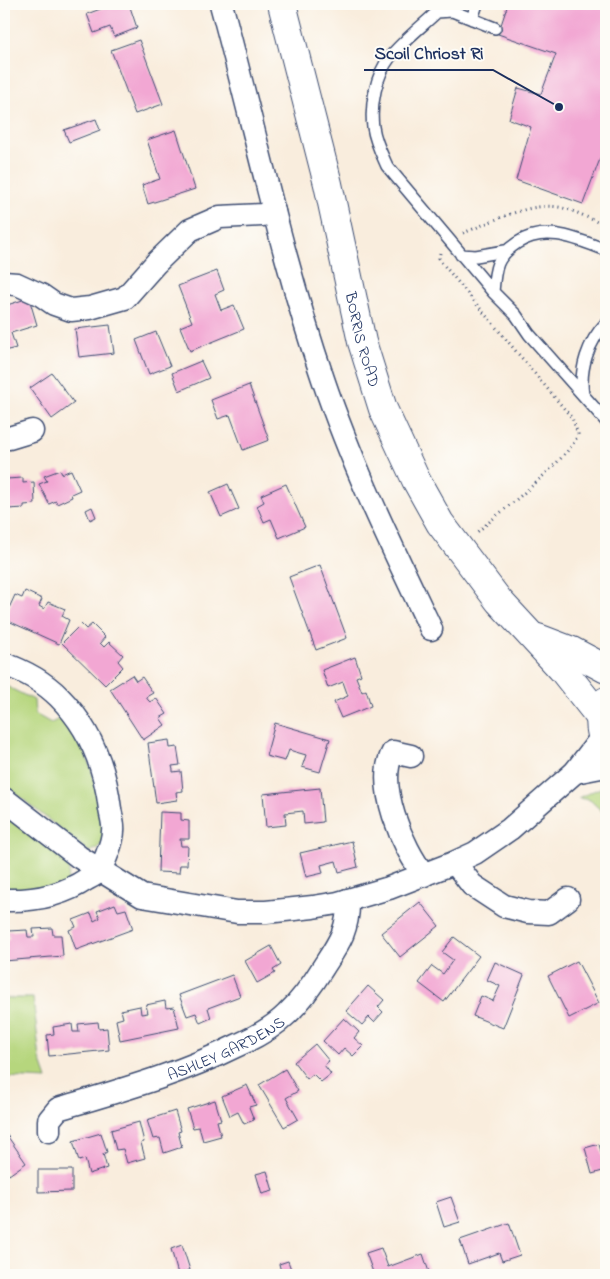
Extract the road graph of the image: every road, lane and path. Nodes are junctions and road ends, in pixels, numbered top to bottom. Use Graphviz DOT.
graph roads {
  1 [pos="221,4"];
  2 [pos="282,4"];
  3 [pos="477,4"];
  4 [pos="472,19"];
  5 [pos="495,28"];
  6 [pos="274,212"];
  7 [pos="606,226"];
  8 [pos="450,242"];
  9 [pos="606,250"];
  10 [pos="505,251"];
  11 [pos="461,254"];
  12 [pos="4,283"];
  13 [pos="493,292"];
  14 [pos="606,323"];
  15 [pos="583,395"];
  16 [pos="606,421"];
  17 [pos="32,431"];
  18 [pos="4,438"];
  19 [pos="458,548"];
  20 [pos="431,629"];
  21 [pos="532,636"];
  22 [pos="4,664"];
  23 [pos="606,669"];
  24 [pos="604,725"];
  25 [pos="411,756"];
  26 [pos="606,766"];
  27 [pos="575,772"];
  28 [pos="4,799"];
  29 [pos="455,863"];
  30 [pos="100,871"];
  31 [pos="424,875"];
  32 [pos="568,899"];
  33 [pos="4,900"];
  34 [pos="348,900"];
  35 [pos="49,1130"];
  1 -- 6 [label="street"];
  2 -- 19 [label="street, BORRIS ROAD"];
  3 -- 4 [label="lane"];
  4 -- 5 [label="lane"];
  4 -- 8 [label="lane"];
  6 -- 12 [label="street"];
  6 -- 20 [label="street"];
  7 -- 8 [label="path"];
  8 -- 11 [label="lane"];
  8 -- 19 [label="path"];
  9 -- 10 [label="lane"];
  10 -- 11 [label="lane"];
  10 -- 13 [label="lane"];
  11 -- 13 [label="lane"];
  13 -- 15 [label="lane"];
  14 -- 15 [label="lane"];
  15 -- 16 [label="lane"];
  17 -- 18 [label="street"];
  19 -- 21 [label="street, BORRIS ROAD"];
  21 -- 23 [label="street, BORRIS ROAD"];
  21 -- 24 [label="street, BORRIS ROAD"];
  22 -- 30 [label="street"];
  24 -- 27 [label="street"];
  25 -- 31 [label="street"];
  26 -- 27 [label="street"];
  27 -- 29 [label="street"];
  28 -- 30 [label="street"];
  29 -- 31 [label="street"];
  29 -- 32 [label="street"];
  30 -- 33 [label="street"];
  30 -- 34 [label="street"];
  31 -- 34 [label="street"];
  34 -- 35 [label="street, ASHLEY GARDENS"];
}
